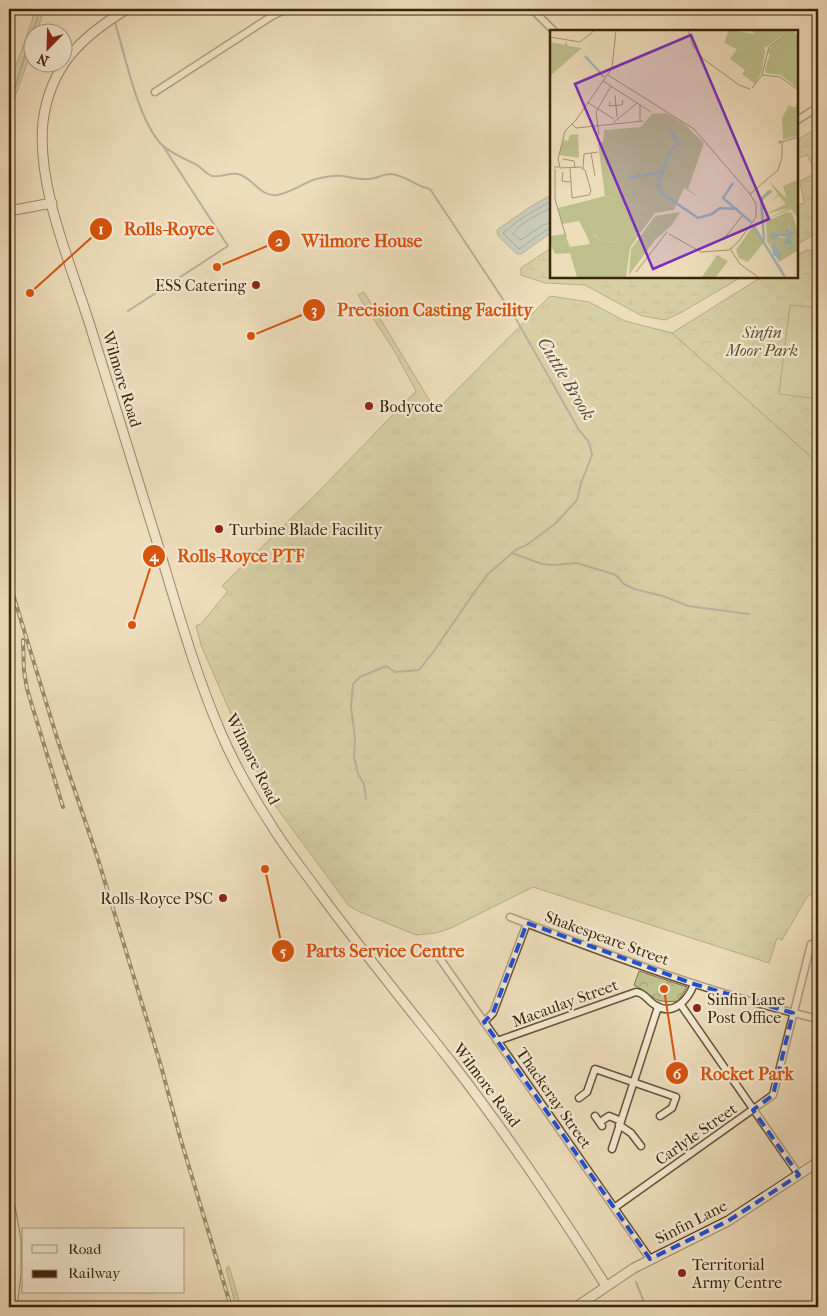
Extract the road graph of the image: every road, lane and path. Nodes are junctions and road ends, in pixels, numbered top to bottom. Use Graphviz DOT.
graph roads {
  1 [pos="126,9"];
  2 [pos="287,9"];
  3 [pos="532,9"];
  4 [pos="553,30"];
  5 [pos="156,92"];
  6 [pos="818,107"];
  7 [pos="797,120"];
  8 [pos="52,203"];
  9 [pos="9,211"];
  10 [pos="510,917"];
  11 [pos="526,923"];
  12 [pos="811,944"];
  13 [pos="436,953"];
  14 [pos="694,984"];
  15 [pos="681,1005"];
  16 [pos="658,1007"];
  17 [pos="793,1013"];
  18 [pos="818,1019"];
  19 [pos="484,1022"];
  20 [pos="497,1042"];
  21 [pos="633,1082"];
  22 [pos="579,1098"];
  23 [pos="753,1110"];
  24 [pos="595,1116"];
  25 [pos="660,1116"];
  26 [pos="620,1123"];
  27 [pos="641,1146"];
  28 [pos="612,1149"];
  29 [pos="818,1162"];
  30 [pos="799,1175"];
  31 [pos="9,1201"];
  32 [pos="614,1208"];
  33 [pos="650,1260"];
  34 [pos="606,1286"];
  35 [pos="12,1307"];
  36 [pos="576,1307"];
  1 -- 8 [label="street, Wilmore Road"];
  2 -- 5 [label="street"];
  3 -- 4 [label="street"];
  6 -- 7 [label="street"];
  8 -- 9 [label="street"];
  8 -- 34 [label="street, Wilmore Road"];
  10 -- 11 [label="street, Shakespeare Street"];
  11 -- 14 [label="street, Shakespeare Street"];
  11 -- 19 [label="street"];
  12 -- 17 [label="street, Carlyle Street"];
  13 -- 19 [label="street, Thackeray Street"];
  14 -- 15 [label="street"];
  14 -- 17 [label="street, Shakespeare Street"];
  15 -- 16 [label="street"];
  15 -- 23 [label="street"];
  16 -- 20 [label="street, Macaulay Street"];
  16 -- 21 [label="street"];
  17 -- 18 [label="street, Shakespeare Street"];
  17 -- 23 [label="street, Carlyle Street"];
  19 -- 20 [label="street, Thackeray Street"];
  20 -- 32 [label="street, Thackeray Street"];
  21 -- 22 [label="street"];
  21 -- 25 [label="street"];
  21 -- 26 [label="street"];
  23 -- 30 [label="street"];
  23 -- 32 [label="street, Carlyle Street"];
  24 -- 26 [label="street"];
  26 -- 27 [label="street"];
  26 -- 28 [label="street"];
  29 -- 30 [label="street, Sinfin Lane"];
  30 -- 33 [label="street, Sinfin Lane"];
  31 -- 35 [label="street"];
  32 -- 33 [label="street, Thackeray Street"];
  33 -- 34 [label="street, Sinfin Lane"];
  34 -- 36 [label="street, Sinfin Lane"];
}
